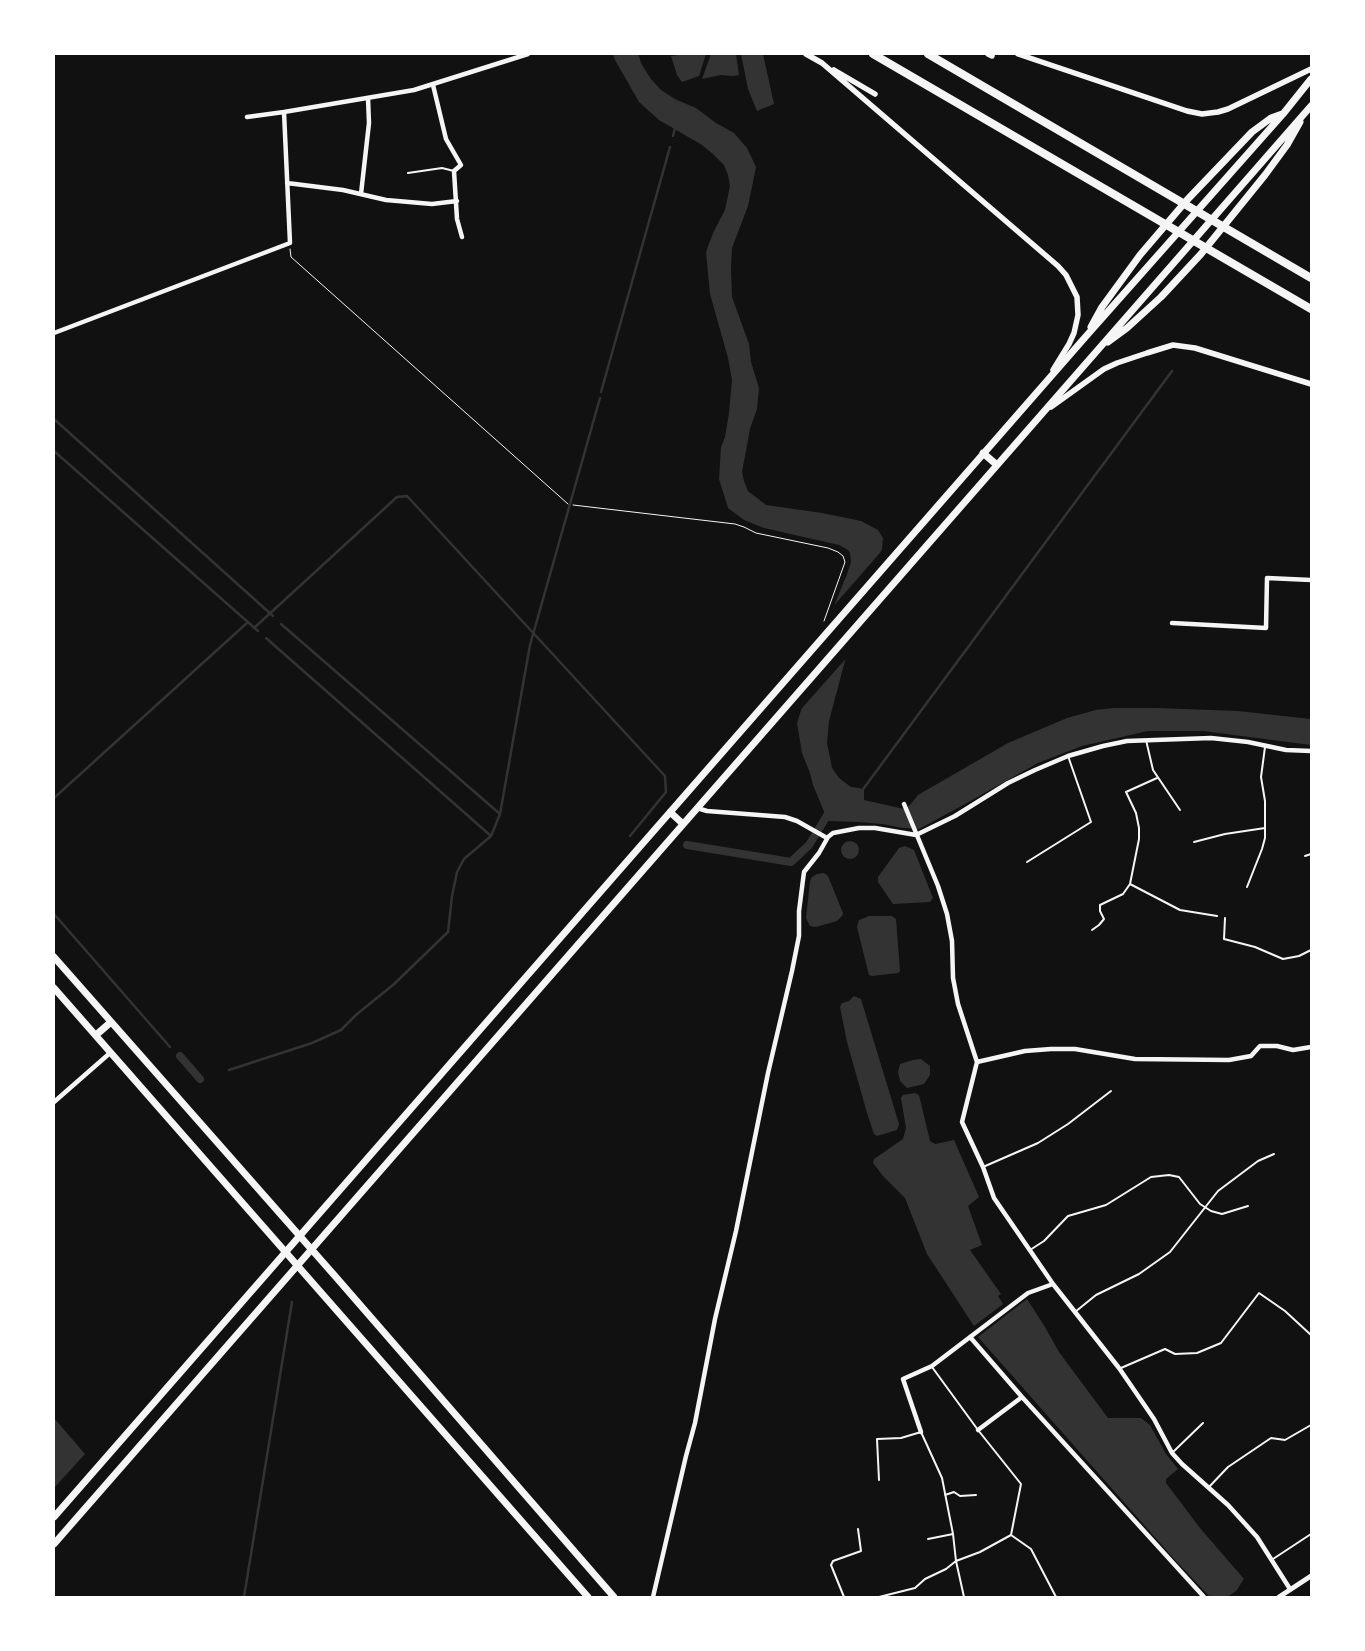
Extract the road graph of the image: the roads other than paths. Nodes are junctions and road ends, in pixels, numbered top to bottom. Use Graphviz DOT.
graph roads {
  1 [pos="528,54"];
  2 [pos="806,54"];
  3 [pos="873,54"];
  4 [pos="928,54"];
  5 [pos="1018,54"];
  6 [pos="822,63"];
  7 [pos="1311,69"];
  8 [pos="1311,79"];
  9 [pos="433,85"];
  10 [pos="875,94"];
  11 [pos="368,98"];
  12 [pos="1311,106"];
  13 [pos="284,112"];
  14 [pos="1283,114"];
  15 [pos="1304,114"];
  16 [pos="247,117"];
  17 [pos="454,171"];
  18 [pos="408,173"];
  19 [pos="287,183"];
  20 [pos="361,194"];
  21 [pos="457,201"];
  22 [pos="462,237"];
  23 [pos="1311,278"];
  24 [pos="1311,309"];
  25 [pos="54,333"];
  26 [pos="1088,334"];
  27 [pos="1101,346"];
  28 [pos="1311,384"];
  29 [pos="1042,387"];
  30 [pos="1043,413"];
  31 [pos="983,454"];
  32 [pos="997,465"];
  33 [pos="1311,580"];
  34 [pos="1172,624"];
  35 [pos="1146,740"];
  36 [pos="1265,747"];
  37 [pos="1311,751"];
  38 [pos="1068,756"];
  39 [pos="1157,778"];
  40 [pos="904,804"];
  41 [pos="697,808"];
  42 [pos="1180,810"];
  43 [pos="670,812"];
  44 [pos="683,824"];
  45 [pos="1265,828"];
  46 [pos="916,833"];
  47 [pos="827,838"];
  48 [pos="1194,842"];
  49 [pos="1311,854"];
  50 [pos="1305,856"];
  51 [pos="1027,862"];
  52 [pos="1130,884"];
  53 [pos="1247,888"];
  54 [pos="1217,916"];
  55 [pos="1225,918"];
  56 [pos="1092,930"];
  57 [pos="1311,950"];
  58 [pos="54,957"];
  59 [pos="54,988"];
  60 [pos="111,1022"];
  61 [pos="96,1036"];
  62 [pos="1311,1047"];
  63 [pos="110,1052"];
  64 [pos="977,1062"];
  65 [pos="1112,1091"];
  66 [pos="54,1102"];
  67 [pos="1274,1154"];
  68 [pos="983,1167"];
  69 [pos="1248,1206"];
  70 [pos="1204,1208"];
  71 [pos="300,1235"];
  72 [pos="311,1249"];
  73 [pos="1030,1250"];
  74 [pos="285,1252"];
  75 [pos="296,1266"];
  76 [pos="1053,1284"];
  77 [pos="1076,1312"];
  78 [pos="1311,1335"];
  79 [pos="970,1337"];
  80 [pos="932,1366"];
  81 [pos="1119,1368"];
  82 [pos="1022,1397"];
  83 [pos="1204,1423"];
  84 [pos="1311,1425"];
  85 [pos="978,1430"];
  86 [pos="921,1432"];
  87 [pos="1172,1453"];
  88 [pos="879,1480"];
  89 [pos="1209,1487"];
  90 [pos="945,1495"];
  91 [pos="976,1495"];
  92 [pos="54,1516"];
  93 [pos="858,1529"];
  94 [pos="952,1534"];
  95 [pos="1311,1534"];
  96 [pos="1011,1535"];
  97 [pos="928,1539"];
  98 [pos="54,1544"];
  99 [pos="1271,1560"];
  100 [pos="956,1561"];
  101 [pos="1311,1576"];
  102 [pos="1290,1589"];
  103 [pos="588,1597"];
  104 [pos="614,1597"];
  105 [pos="653,1597"];
  106 [pos="844,1597"];
  107 [pos="879,1597"];
  108 [pos="964,1597"];
  109 [pos="1056,1597"];
  110 [pos="1204,1597"];
  111 [pos="1279,1597"];
  1 -- 9 [label="street"];
  2 -- 6 [label="main road"];
  3 -- 24 [label="highway"];
  4 -- 23 [label="highway"];
  5 -- 7 [label="main road"];
  6 -- 10 [label="main road"];
  6 -- 29 [label="main road"];
  8 -- 14 [label="main road"];
  9 -- 11 [label="street"];
  9 -- 17 [label="street"];
  11 -- 13 [label="street"];
  11 -- 20 [label="street"];
  12 -- 15 [label="main road"];
  13 -- 16 [label="street"];
  13 -- 19 [label="street"];
  14 -- 26 [label="main road"];
  14 -- 26 [label="main road"];
  15 -- 27 [label="main road"];
  15 -- 27 [label="main road"];
  17 -- 18 [label="lane"];
  17 -- 21 [label="street"];
  19 -- 20 [label="street"];
  19 -- 25 [label="street"];
  20 -- 21 [label="street"];
  21 -- 22 [label="street"];
  26 -- 29 [label="main road"];
  27 -- 30 [label="main road"];
  28 -- 30 [label="main road"];
  29 -- 31 [label="main road"];
  30 -- 32 [label="main road"];
  31 -- 32 [label="main road"];
  31 -- 43 [label="main road"];
  32 -- 41 [label="main road"];
  33 -- 34 [label="street"];
  35 -- 36 [label="street"];
  35 -- 38 [label="street"];
  35 -- 39 [label="lane"];
  36 -- 37 [label="street"];
  36 -- 45 [label="lane"];
  38 -- 46 [label="street"];
  38 -- 51 [label="lane"];
  39 -- 42 [label="lane"];
  39 -- 52 [label="lane"];
  40 -- 46 [label="street"];
  41 -- 44 [label="main road"];
  41 -- 47 [label="street"];
  43 -- 44 [label="main road"];
  43 -- 71 [label="main road"];
  44 -- 72 [label="main road"];
  45 -- 48 [label="lane"];
  45 -- 53 [label="lane"];
  46 -- 47 [label="street"];
  46 -- 64 [label="street"];
  47 -- 105 [label="street"];
  49 -- 50 [label="lane"];
  52 -- 54 [label="lane"];
  52 -- 56 [label="lane"];
  55 -- 57 [label="lane"];
  58 -- 60 [label="main road"];
  59 -- 61 [label="main road"];
  60 -- 61 [label="main road"];
  60 -- 71 [label="main road"];
  61 -- 63 [label="main road"];
  62 -- 64 [label="street"];
  63 -- 66 [label="street"];
  63 -- 74 [label="main road"];
  64 -- 68 [label="street"];
  65 -- 68 [label="lane"];
  67 -- 70 [label="lane"];
  68 -- 73 [label="street"];
  69 -- 70 [label="lane"];
  70 -- 73 [label="lane"];
  70 -- 77 [label="lane"];
  71 -- 72 [label="main road"];
  71 -- 74 [label="main road"];
  72 -- 75 [label="main road"];
  72 -- 104 [label="main road"];
  73 -- 76 [label="street"];
  74 -- 75 [label="main road"];
  74 -- 92 [label="main road"];
  75 -- 98 [label="main road"];
  75 -- 103 [label="main road"];
  76 -- 77 [label="street"];
  76 -- 79 [label="street"];
  77 -- 81 [label="street"];
  78 -- 81 [label="lane"];
  79 -- 80 [label="street"];
  79 -- 82 [label="street"];
  80 -- 85 [label="lane"];
  80 -- 86 [label="street"];
  81 -- 87 [label="street"];
  82 -- 85 [label="street"];
  82 -- 110 [label="street"];
  83 -- 87 [label="lane"];
  84 -- 89 [label="lane"];
  85 -- 96 [label="lane"];
  86 -- 88 [label="lane"];
  86 -- 90 [label="lane"];
  87 -- 89 [label="street"];
  89 -- 99 [label="street"];
  90 -- 91 [label="lane"];
  90 -- 94 [label="lane"];
  93 -- 106 [label="lane"];
  94 -- 97 [label="lane"];
  94 -- 100 [label="lane"];
  95 -- 99 [label="lane"];
  96 -- 100 [label="lane"];
  96 -- 109 [label="lane"];
  99 -- 102 [label="street"];
  100 -- 107 [label="lane"];
  100 -- 108 [label="lane"];
  101 -- 102 [label="street"];
  102 -- 111 [label="street"];
}
